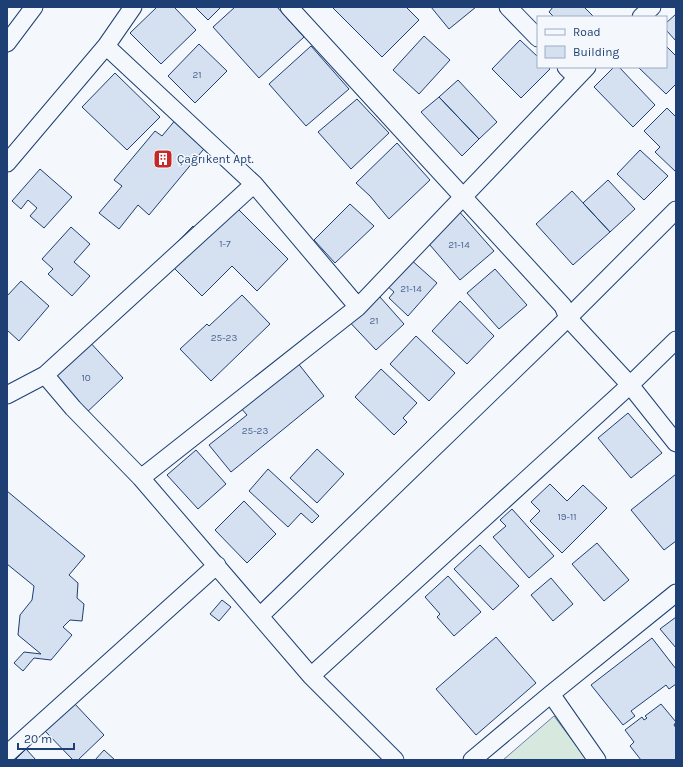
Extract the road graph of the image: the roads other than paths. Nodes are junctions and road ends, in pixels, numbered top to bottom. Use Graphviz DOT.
graph roads {
  1 [pos="34,7"];
  2 [pos="133,7"];
  3 [pos="289,7"];
  4 [pos="508,7"];
  5 [pos="652,7"];
  6 [pos="642,16"];
  7 [pos="537,37"];
  8 [pos="7,43"];
  9 [pos="106,46"];
  10 [pos="577,70"];
  11 [pos="7,163"];
  12 [pos="254,184"];
  13 [pos="463,197"];
  14 [pos="676,210"];
  15 [pos="358,307"];
  16 [pos="568,318"];
  17 [pos="676,340"];
  18 [pos="45,375"];
  19 [pos="630,386"];
  20 [pos="7,394"];
  21 [pos="676,443"];
  22 [pos="141,478"];
  23 [pos="217,565"];
  24 [pos="676,593"];
  25 [pos="260,616"];
  26 [pos="311,676"];
  27 [pos="551,694"];
  28 [pos="7,754"];
  29 [pos="395,760"];
  30 [pos="472,760"];
  31 [pos="598,760"];
  1 -- 8 [label="street"];
  2 -- 9 [label="street"];
  3 -- 13 [label="street"];
  4 -- 7 [label="street"];
  5 -- 6 [label="street"];
  9 -- 11 [label="street"];
  9 -- 12 [label="street"];
  10 -- 13 [label="street"];
  12 -- 15 [label="street"];
  12 -- 18 [label="street"];
  13 -- 15 [label="street"];
  13 -- 16 [label="street"];
  14 -- 16 [label="street"];
  15 -- 22 [label="street"];
  16 -- 19 [label="street"];
  16 -- 25 [label="street"];
  17 -- 19 [label="street"];
  18 -- 20 [label="street"];
  18 -- 22 [label="street"];
  19 -- 21 [label="street"];
  19 -- 26 [label="street"];
  22 -- 23 [label="street"];
  23 -- 25 [label="street"];
  23 -- 28 [label="street"];
  24 -- 27 [label="street"];
  25 -- 26 [label="street"];
  26 -- 29 [label="street"];
  27 -- 30 [label="street"];
  27 -- 31 [label="street"];
}
